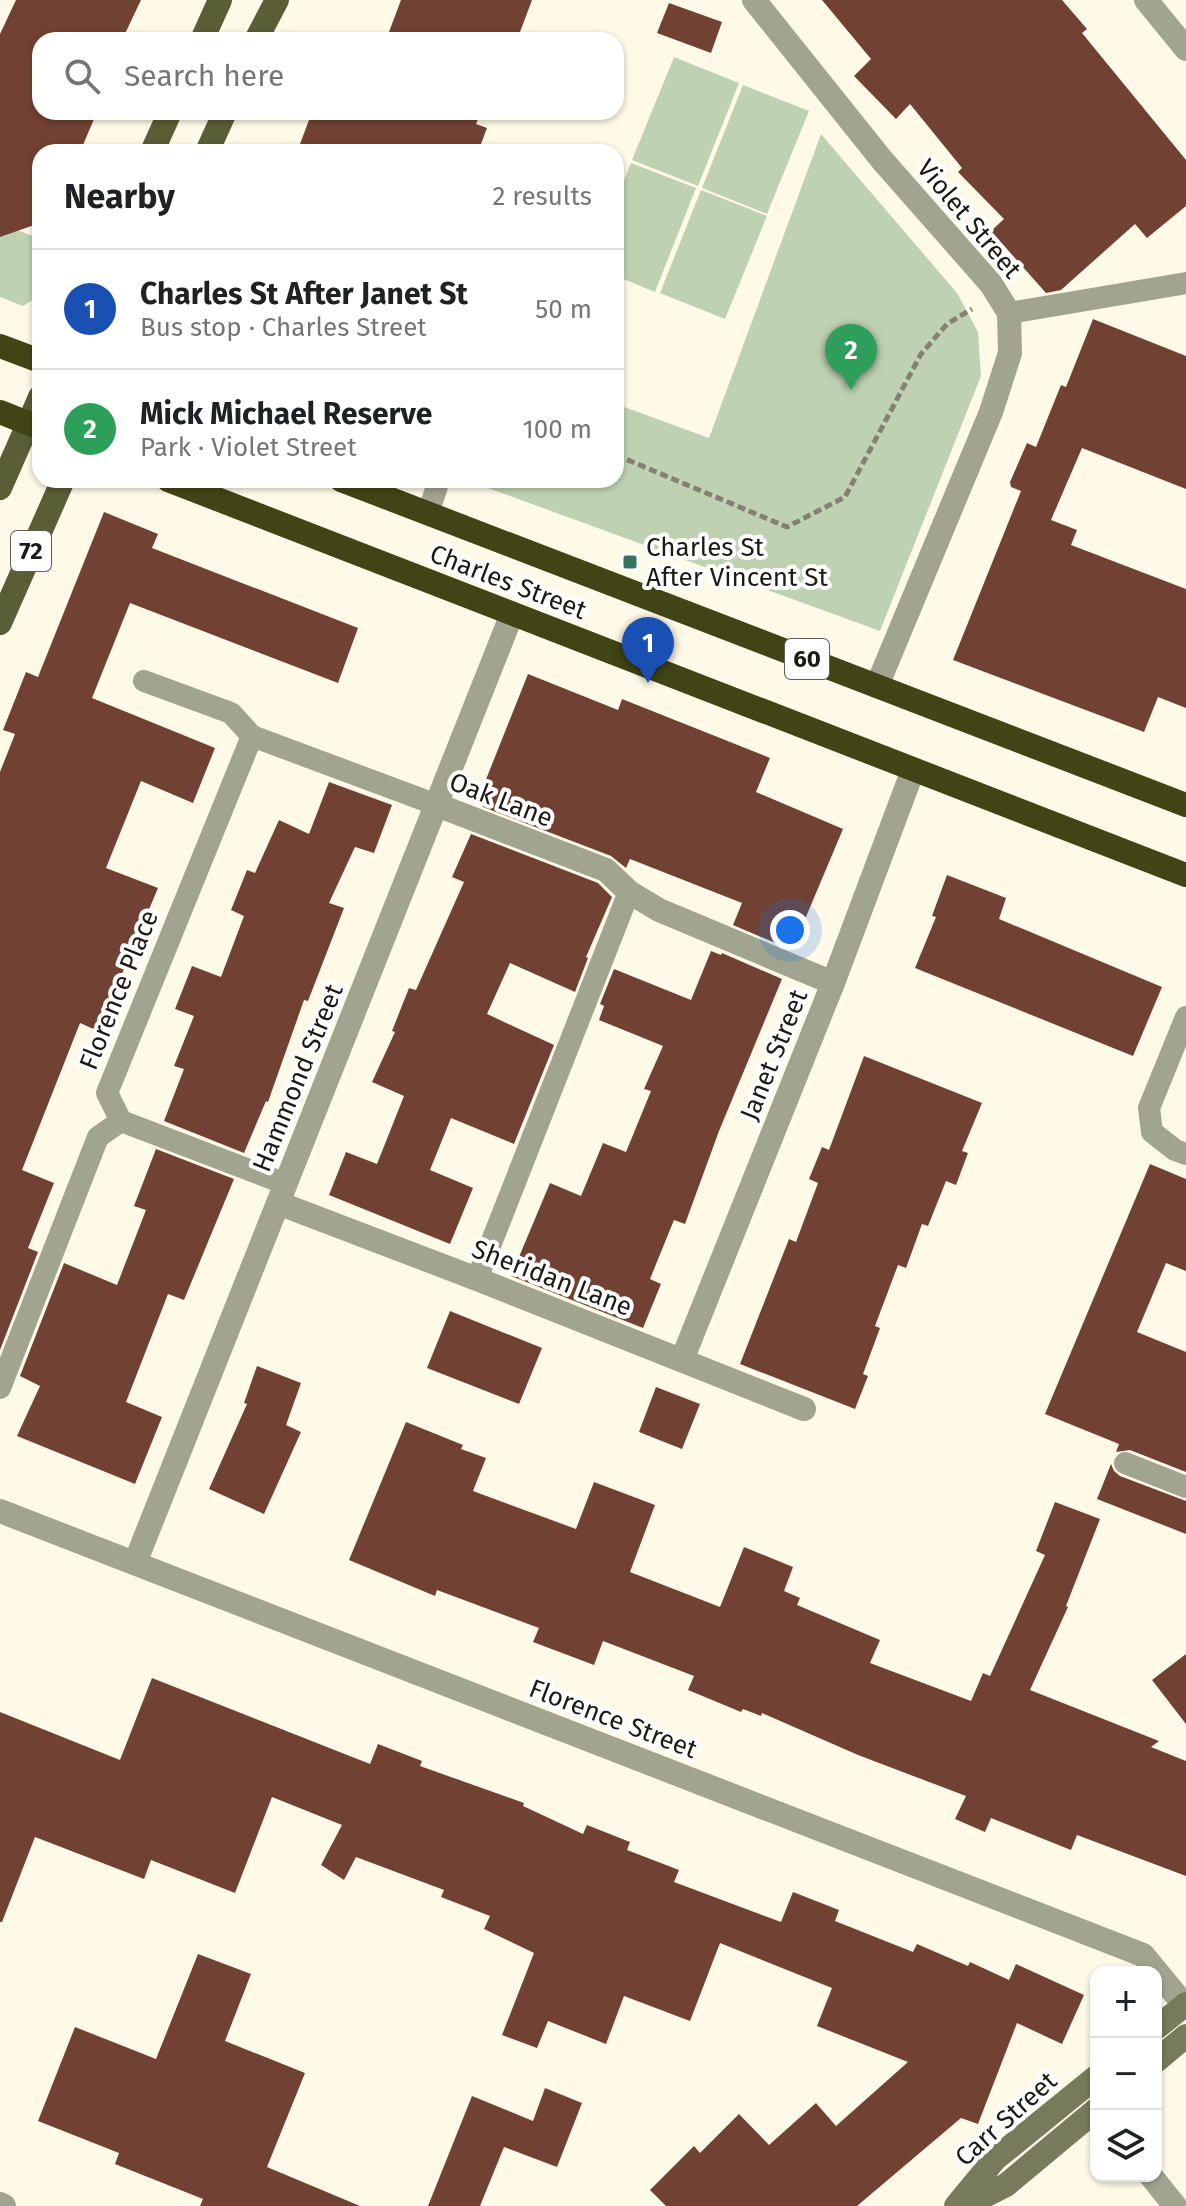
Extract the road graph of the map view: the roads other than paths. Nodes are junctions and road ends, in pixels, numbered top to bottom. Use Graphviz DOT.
graph roads {
  1 [pos="220,0"];
  2 [pos="277,0"];
  3 [pos="754,0"];
  4 [pos="1146,0"];
  5 [pos="206,32"];
  6 [pos="260,32"];
  7 [pos="1186,49"];
  8 [pos="166,120"];
  9 [pos="221,120"];
  10 [pos="156,144"];
  11 [pos="211,144"];
  12 [pos="1186,283"];
  13 [pos="1004,305"];
  14 [pos="0,346"];
  15 [pos="32,358"];
  16 [pos="0,412"];
  17 [pos="32,425"];
  18 [pos="32,430"];
  19 [pos="0,488"];
  20 [pos="59,488"];
  21 [pos="189,488"];
  22 [pos="361,488"];
  23 [pos="436,488"];
  24 [pos="428,514"];
  25 [pos="512,614"];
  26 [pos="0,623"];
  27 [pos="144,681"];
  28 [pos="877,686"];
  29 [pos="252,736"];
  30 [pos="913,770"];
  31 [pos="437,805"];
  32 [pos="1186,805"];
  33 [pos="1186,875"];
  34 [pos="629,892"];
  35 [pos="833,983"];
  36 [pos="1186,1017"];
  37 [pos="107,1093"];
  38 [pos="121,1121"];
  39 [pos="98,1137"];
  40 [pos="1186,1154"];
  41 [pos="282,1194"];
  42 [pos="477,1279"];
  43 [pos="682,1360"];
  44 [pos="0,1388"];
  45 [pos="804,1409"];
  46 [pos="1125,1463"];
  47 [pos="1186,1487"];
  48 [pos="0,1511"];
  49 [pos="135,1563"];
  50 [pos="1186,2005"];
  51 [pos="1162,2023"];
  52 [pos="1186,2036"];
  53 [pos="1162,2056"];
  54 [pos="1090,2097"];
  55 [pos="1090,2098"];
  56 [pos="1156,2182"];
  57 [pos="956,2206"];
  58 [pos="965,2206"];
  59 [pos="1175,2206"];
  1 -- 5 [label="main road"];
  2 -- 6 [label="main road"];
  3 -- 13 [label="street, Violet Street"];
  4 -- 7 [label="street"];
  8 -- 10 [label="main road"];
  9 -- 11 [label="main road"];
  12 -- 13 [label="lane"];
  13 -- 28 [label="street, Violet Street"];
  14 -- 15 [label="highway"];
  16 -- 17 [label="highway"];
  18 -- 19 [label="main road"];
  20 -- 26 [label="main road, 72"];
  21 -- 25 [label="highway, Charles Street / 60"];
  22 -- 24 [label="highway, Charles Street / 60"];
  23 -- 24 [label="lane"];
  24 -- 28 [label="highway, Charles Street / 60"];
  25 -- 30 [label="highway, Charles Street / 60"];
  25 -- 31 [label="street, Hammond Street"];
  27 -- 29 [label="lane, Oak Lane"];
  28 -- 32 [label="highway, Charles Street / 60"];
  29 -- 31 [label="lane, Oak Lane"];
  29 -- 37 [label="lane, Florence Place"];
  30 -- 33 [label="highway, Charles Street / 60"];
  30 -- 35 [label="street, Janet Street"];
  31 -- 34 [label="street, Oak Lane"];
  31 -- 41 [label="street, Hammond Street"];
  34 -- 35 [label="street, Oak Lane"];
  34 -- 42 [label="lane"];
  35 -- 43 [label="street, Janet Street"];
  36 -- 40 [label="lane"];
  37 -- 38 [label="lane, Florence Place"];
  37 -- 39 [label="lane"];
  38 -- 39 [label="lane"];
  38 -- 41 [label="lane"];
  39 -- 44 [label="lane"];
  41 -- 42 [label="street, Sheridan Lane"];
  41 -- 49 [label="street, Hammond Street"];
  42 -- 43 [label="street, Sheridan Lane"];
  43 -- 45 [label="street, Sheridan Lane"];
  46 -- 47 [label="lane"];
  48 -- 49 [label="street, Florence Street"];
  49 -- 50 [label="street, Florence Street"];
  50 -- 51 [label="street"];
  52 -- 53 [label="street"];
  54 -- 57 [label="street, Carr Street"];
  55 -- 58 [label="street, Carr Street"];
  56 -- 59 [label="street"];
}
